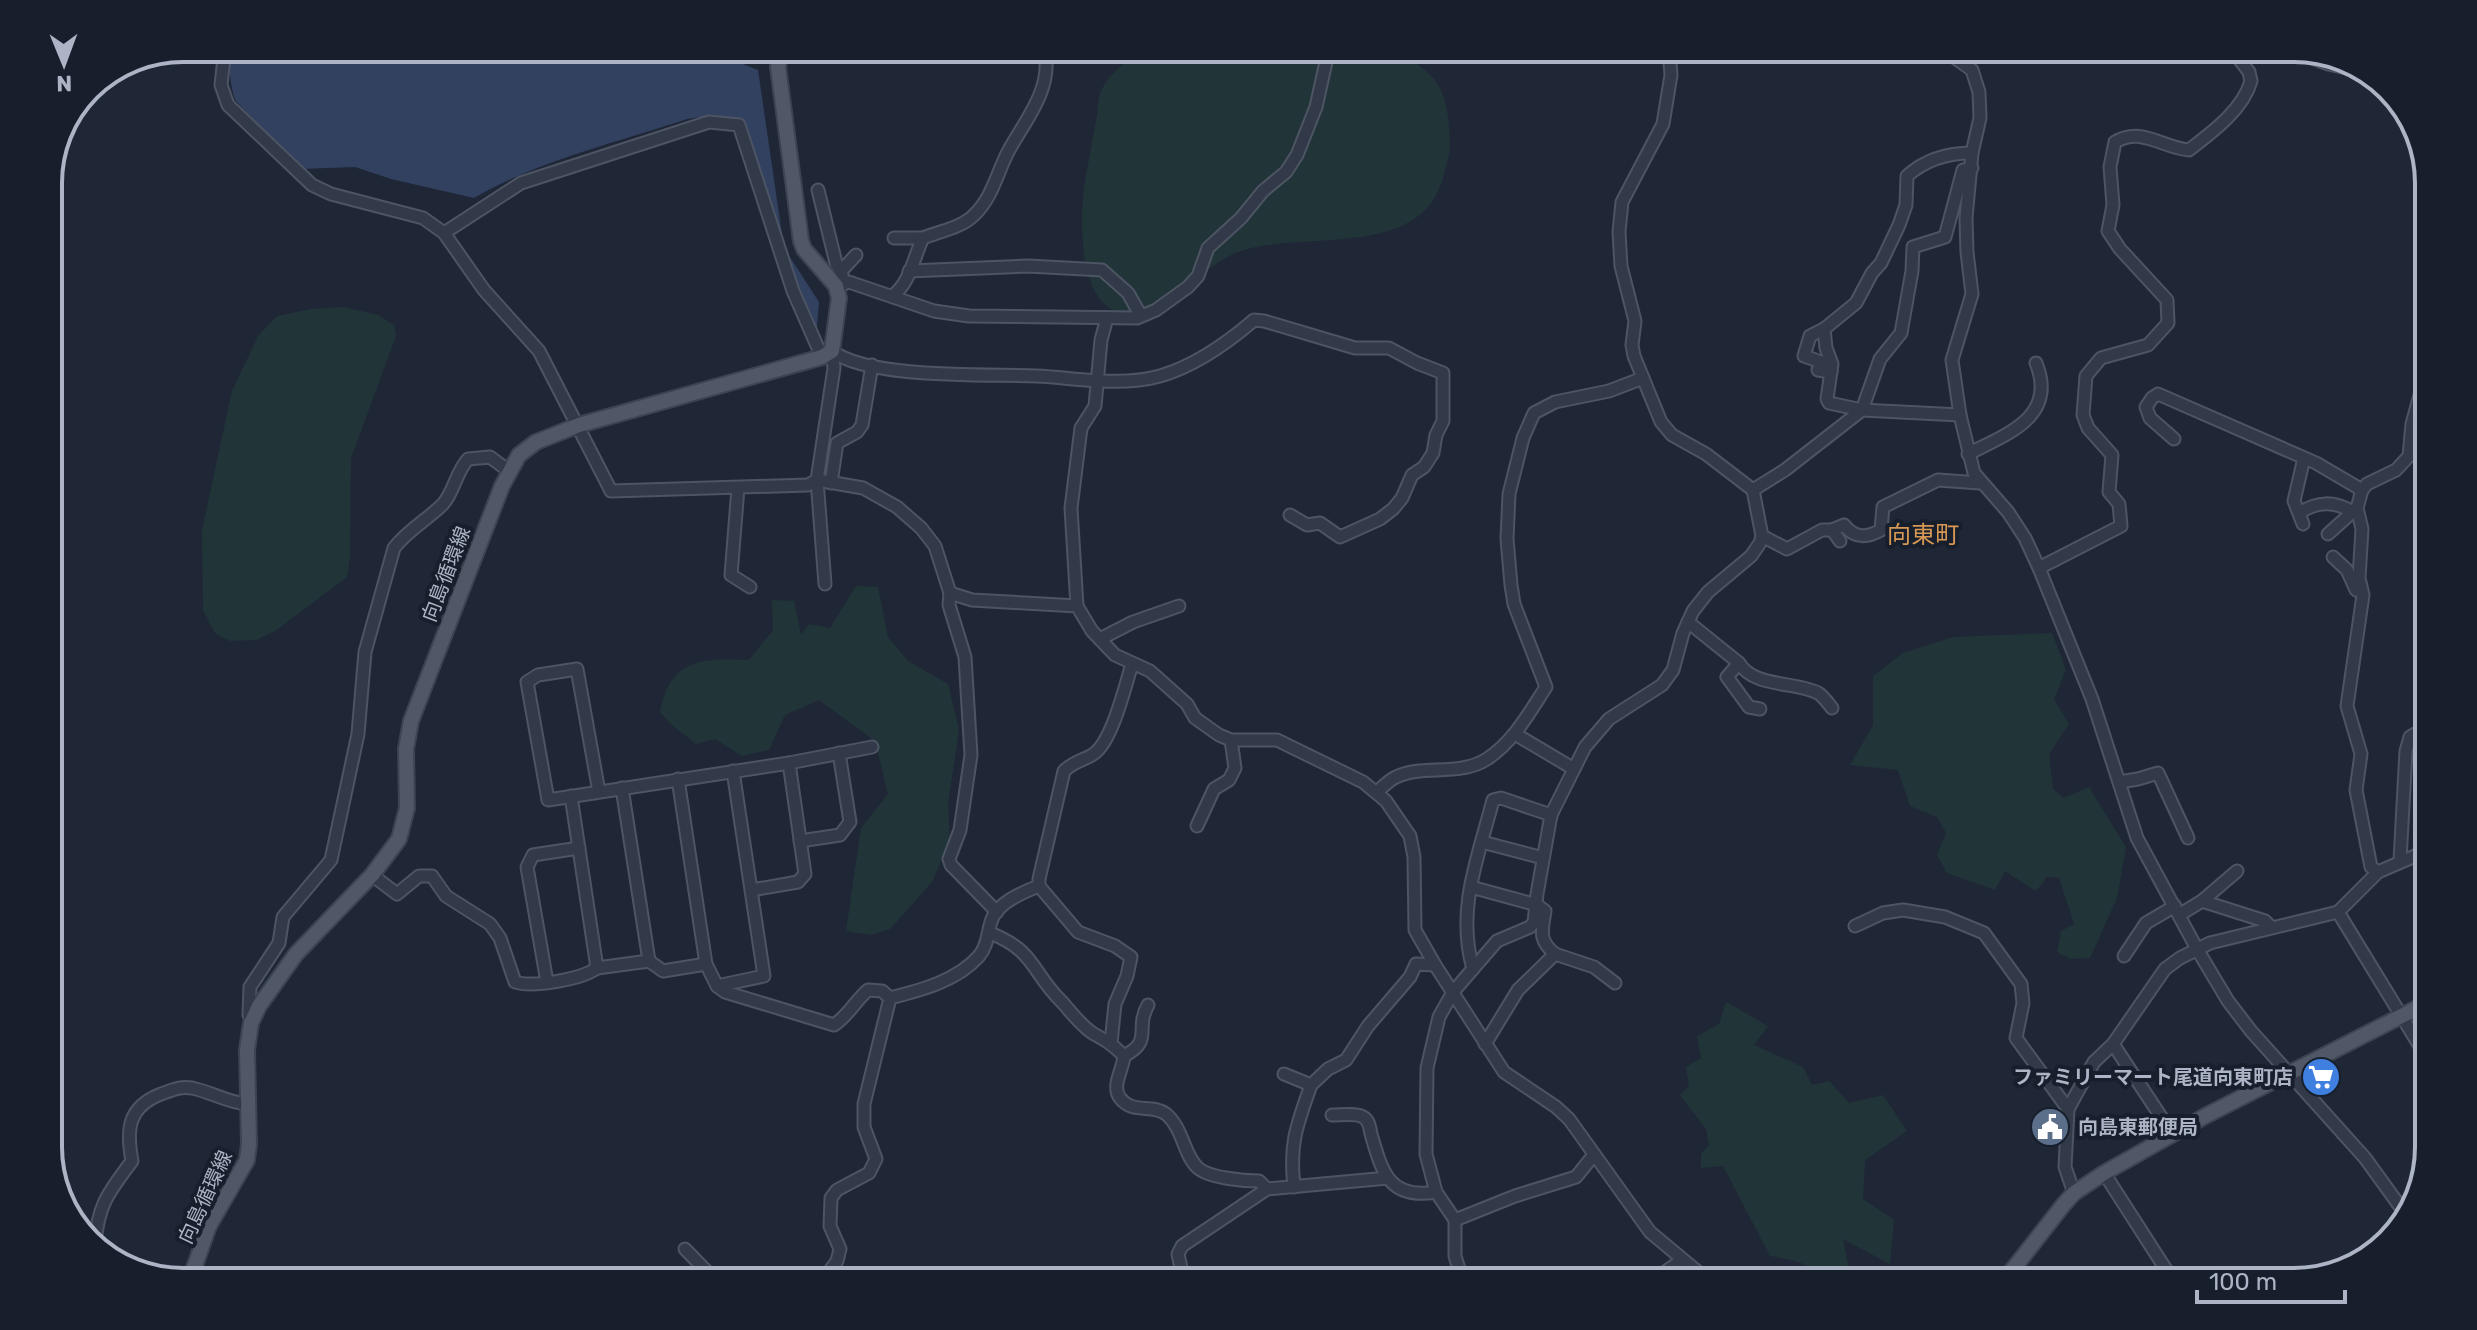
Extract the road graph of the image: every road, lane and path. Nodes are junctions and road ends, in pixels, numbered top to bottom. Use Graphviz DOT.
graph roads {
  1 [pos="224,62"];
  2 [pos="779,62"];
  3 [pos="1045,62"];
  4 [pos="1326,62"];
  5 [pos="1670,62"];
  6 [pos="1962,62"];
  7 [pos="2242,62"];
  8 [pos="1972,153"];
  9 [pos="1972,168"];
  10 [pos="818,190"];
  11 [pos="444,233"];
  12 [pos="894,238"];
  13 [pos="923,238"];
  14 [pos="856,255"];
  15 [pos="841,271"];
  16 [pos="909,271"];
  17 [pos="840,285"];
  18 [pos="892,296"];
  19 [pos="1141,316"];
  20 [pos="1107,318"];
  21 [pos="1824,329"];
  22 [pos="827,354"];
  23 [pos="2036,363"];
  24 [pos="872,365"];
  25 [pos="1831,372"];
  26 [pos="1643,378"];
  27 [pos="1097,380"];
  28 [pos="1862,410"];
  29 [pos="2415,413"];
  30 [pos="1960,415"];
  31 [pos="579,425"];
  32 [pos="2174,439"];
  33 [pos="1968,454"];
  34 [pos="2304,458"];
  35 [pos="509,471"];
  36 [pos="817,480"];
  37 [pos="831,483"];
  38 [pos="1980,483"];
  39 [pos="738,488"];
  40 [pos="1753,490"];
  41 [pos="2362,490"];
  42 [pos="2355,510"];
  43 [pos="1290,515"];
  44 [pos="1832,530"];
  45 [pos="2328,534"];
  46 [pos="1762,536"];
  47 [pos="1840,541"];
  48 [pos="2333,557"];
  49 [pos="2039,568"];
  50 [pos="825,584"];
  51 [pos="750,587"];
  52 [pos="950,593"];
  53 [pos="2363,595"];
  54 [pos="1077,606"];
  55 [pos="1179,606"];
  56 [pos="1688,622"];
  57 [pos="1100,639"];
  58 [pos="1739,663"];
  59 [pos="1132,664"];
  60 [pos="1832,708"];
  61 [pos="1760,709"];
  62 [pos="1515,734"];
  63 [pos="2415,734"];
  64 [pos="1231,740"];
  65 [pos="872,747"];
  66 [pos="839,753"];
  67 [pos="789,763"];
  68 [pos="1574,769"];
  69 [pos="733,771"];
  70 [pos="678,779"];
  71 [pos="2119,782"];
  72 [pos="622,788"];
  73 [pos="599,792"];
  74 [pos="1377,792"];
  75 [pos="571,796"];
  76 [pos="1551,815"];
  77 [pos="1197,826"];
  78 [pos="2188,838"];
  79 [pos="800,841"];
  80 [pos="1482,842"];
  81 [pos="579,848"];
  82 [pos="2415,855"];
  83 [pos="1543,858"];
  84 [pos="2400,860"];
  85 [pos="2237,871"];
  86 [pos="2378,872"];
  87 [pos="372,875"];
  88 [pos="1039,886"];
  89 [pos="1471,887"];
  90 [pos="752,890"];
  91 [pos="2202,901"];
  92 [pos="1537,905"];
  93 [pos="2177,911"];
  94 [pos="997,912"];
  95 [pos="2338,912"];
  96 [pos="1855,926"];
  97 [pos="2271,927"];
  98 [pos="990,933"];
  99 [pos="2197,949"];
  100 [pos="1555,954"];
  101 [pos="2124,956"];
  102 [pos="649,961"];
  103 [pos="706,964"];
  104 [pos="1435,965"];
  105 [pos="597,968"];
  106 [pos="1473,969"];
  107 [pos="547,982"];
  108 [pos="1615,983"];
  109 [pos="717,986"];
  110 [pos="1453,992"];
  111 [pos="890,998"];
  112 [pos="1148,1005"];
  113 [pos="2415,1009"];
  114 [pos="2402,1016"];
  115 [pos="254,1017"];
  116 [pos="2415,1038"];
  117 [pos="1111,1043"];
  118 [pos="1485,1044"];
  119 [pos="2113,1044"];
  120 [pos="1124,1056"];
  121 [pos="1284,1074"];
  122 [pos="2290,1075"];
  123 [pos="1311,1085"];
  124 [pos="247,1104"];
  125 [pos="2068,1109"];
  126 [pos="1332,1115"];
  127 [pos="2173,1135"];
  128 [pos="1593,1156"];
  129 [pos="2104,1173"];
  130 [pos="1388,1178"];
  131 [pos="1294,1187"];
  132 [pos="1267,1189"];
  133 [pos="1436,1192"];
  134 [pos="2074,1193"];
  135 [pos="2400,1206"];
  136 [pos="1455,1220"];
  137 [pos="97,1232"];
  138 [pos="685,1249"];
  139 [pos="1682,1260"];
  140 [pos="194,1268"];
  141 [pos="703,1268"];
  142 [pos="832,1268"];
  143 [pos="1181,1268"];
  144 [pos="1459,1268"];
  145 [pos="1671,1268"];
  146 [pos="1692,1268"];
  147 [pos="2014,1268"];
  148 [pos="2165,1268"];
  1 -- 11 [label="street"];
  2 -- 17 [label="main road"];
  3 -- 13 [label="street"];
  4 -- 19 [label="street"];
  5 -- 26 [label="street"];
  6 -- 8 [label="street"];
  7 -- 49 [label="street"];
  8 -- 9 [label="street"];
  8 -- 21 [label="street"];
  9 -- 28 [label="street"];
  9 -- 30 [label="street"];
  10 -- 15 [label="street"];
  11 -- 22 [label="street"];
  11 -- 31 [label="street"];
  12 -- 13 [label="street"];
  13 -- 16 [label="street"];
  14 -- 15 [label="street"];
  15 -- 17 [label="street"];
  16 -- 18 [label="street"];
  16 -- 19 [label="street"];
  17 -- 18 [label="street"];
  17 -- 22 [label="main road"];
  18 -- 20 [label="street"];
  19 -- 20 [label="street"];
  20 -- 27 [label="street"];
  21 -- 25 [label="street"];
  21 -- 25 [label="street"];
  22 -- 24 [label="street"];
  22 -- 31 [label="main road, 向島循環線"];
  22 -- 36 [label="street"];
  23 -- 33 [label="street"];
  24 -- 27 [label="street"];
  24 -- 37 [label="street"];
  25 -- 28 [label="street"];
  26 -- 40 [label="street"];
  26 -- 62 [label="street"];
  27 -- 43 [label="street"];
  27 -- 54 [label="street"];
  28 -- 30 [label="street"];
  28 -- 40 [label="street"];
  29 -- 41 [label="street"];
  30 -- 33 [label="street"];
  31 -- 35 [label="main road, 向島循環線"];
  31 -- 39 [label="street"];
  32 -- 34 [label="street"];
  33 -- 38 [label="street"];
  34 -- 41 [label="street"];
  34 -- 42 [label="street"];
  35 -- 87 [label="main road, 向島循環線"];
  35 -- 115 [label="street"];
  36 -- 37 [label="street"];
  36 -- 39 [label="street"];
  36 -- 50 [label="street"];
  37 -- 52 [label="street"];
  38 -- 44 [label="street"];
  38 -- 49 [label="street"];
  39 -- 51 [label="street"];
  40 -- 46 [label="street"];
  41 -- 42 [label="street"];
  42 -- 45 [label="street"];
  42 -- 53 [label="street"];
  44 -- 46 [label="street"];
  44 -- 47 [label="street"];
  46 -- 56 [label="street"];
  48 -- 53 [label="street"];
  49 -- 71 [label="street"];
  52 -- 54 [label="street"];
  52 -- 94 [label="street"];
  53 -- 86 [label="street"];
  54 -- 57 [label="street"];
  55 -- 57 [label="street"];
  56 -- 58 [label="street"];
  56 -- 68 [label="street"];
  57 -- 59 [label="street"];
  58 -- 60 [label="street"];
  58 -- 61 [label="street"];
  59 -- 64 [label="street"];
  59 -- 88 [label="street"];
  62 -- 68 [label="street"];
  62 -- 74 [label="street"];
  63 -- 84 [label="street"];
  64 -- 74 [label="street"];
  64 -- 77 [label="street"];
  65 -- 66 [label="street"];
  66 -- 67 [label="street"];
  66 -- 79 [label="street"];
  67 -- 69 [label="street"];
  67 -- 79 [label="street"];
  68 -- 76 [label="street"];
  69 -- 70 [label="street"];
  69 -- 90 [label="street"];
  70 -- 72 [label="street"];
  70 -- 103 [label="street"];
  71 -- 78 [label="street"];
  71 -- 93 [label="street"];
  72 -- 73 [label="street"];
  72 -- 102 [label="street"];
  73 -- 75 [label="street"];
  73 -- 75 [label="street"];
  74 -- 104 [label="street"];
  75 -- 81 [label="street"];
  76 -- 80 [label="street"];
  76 -- 83 [label="street"];
  79 -- 90 [label="street"];
  80 -- 83 [label="street"];
  80 -- 89 [label="street"];
  81 -- 105 [label="street"];
  81 -- 107 [label="street"];
  82 -- 84 [label="street"];
  83 -- 92 [label="street"];
  84 -- 86 [label="street"];
  85 -- 91 [label="street"];
  86 -- 95 [label="street"];
  87 -- 107 [label="street"];
  87 -- 115 [label="main road, 向島循環線"];
  88 -- 94 [label="street"];
  88 -- 117 [label="street"];
  89 -- 92 [label="street"];
  89 -- 106 [label="street"];
  90 -- 109 [label="street"];
  91 -- 93 [label="street"];
  91 -- 97 [label="street"];
  92 -- 100 [label="street"];
  92 -- 106 [label="street"];
  93 -- 99 [label="street"];
  93 -- 101 [label="street"];
  94 -- 98 [label="street"];
  95 -- 97 [label="street"];
  95 -- 114 [label="street"];
  96 -- 125 [label="street"];
  97 -- 99 [label="street"];
  98 -- 111 [label="street"];
  98 -- 117 [label="street"];
  99 -- 119 [label="street"];
  99 -- 122 [label="street"];
  100 -- 108 [label="street"];
  100 -- 118 [label="street"];
  102 -- 103 [label="street"];
  102 -- 105 [label="street"];
  103 -- 109 [label="street"];
  104 -- 110 [label="street"];
  104 -- 123 [label="street"];
  105 -- 107 [label="street"];
  106 -- 110 [label="street"];
  109 -- 111 [label="street"];
  110 -- 118 [label="street"];
  110 -- 133 [label="street"];
  111 -- 142 [label="street"];
  112 -- 120 [label="street"];
  113 -- 114 [label="main road"];
  114 -- 116 [label="street"];
  114 -- 122 [label="main road"];
  115 -- 124 [label="main road, 向島循環線"];
  117 -- 120 [label="street"];
  118 -- 128 [label="street"];
  119 -- 125 [label="street"];
  119 -- 127 [label="street"];
  120 -- 132 [label="street"];
  121 -- 123 [label="street"];
  122 -- 127 [label="main road"];
  122 -- 135 [label="street"];
  123 -- 131 [label="street"];
  124 -- 137 [label="street"];
  124 -- 140 [label="main road, 向島循環線"];
  125 -- 134 [label="street"];
  126 -- 130 [label="street"];
  127 -- 129 [label="main road"];
  128 -- 136 [label="street"];
  128 -- 139 [label="street"];
  129 -- 134 [label="main road"];
  129 -- 148 [label="street"];
  130 -- 131 [label="street"];
  130 -- 133 [label="street"];
  131 -- 132 [label="street"];
  132 -- 143 [label="street"];
  133 -- 136 [label="street"];
  134 -- 147 [label="main road"];
  136 -- 144 [label="street"];
  138 -- 141 [label="street"];
  139 -- 145 [label="street"];
  139 -- 146 [label="street"];
}
